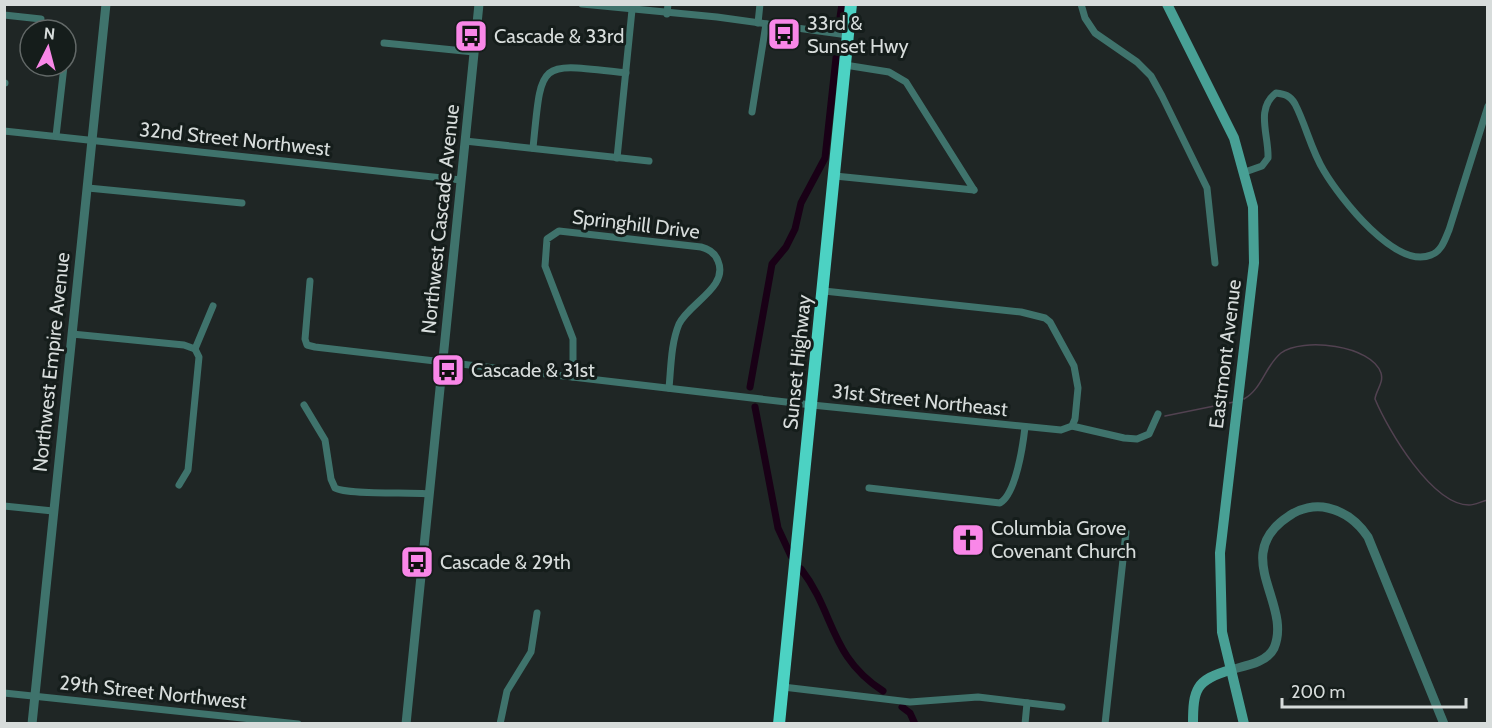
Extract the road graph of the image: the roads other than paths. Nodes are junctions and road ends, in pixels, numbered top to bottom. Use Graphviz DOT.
graph roads {
  1 [pos="106,4"];
  2 [pos="479,4"];
  3 [pos="582,4"];
  4 [pos="668,4"];
  5 [pos="760,4"];
  6 [pos="851,4"];
  7 [pos="1081,4"];
  8 [pos="1167,4"];
  9 [pos="632,10"];
  10 [pos="667,14"];
  11 [pos="4,15"];
  12 [pos="32,18"];
  13 [pos="758,23"];
  14 [pos="766,24"];
  15 [pos="848,35"];
  16 [pos="384,43"];
  17 [pos="474,52"];
  18 [pos="845,65"];
  19 [pos="626,73"];
  20 [pos="63,78"];
  21 [pos="1488,106"];
  22 [pos="752,112"];
  23 [pos="4,131"];
  24 [pos="56,136"];
  25 [pos="92,140"];
  26 [pos="465,141"];
  27 [pos="533,147"];
  28 [pos="617,158"];
  29 [pos="649,161"];
  30 [pos="1245,172"];
  31 [pos="835,176"];
  32 [pos="461,180"];
  33 [pos="88,188"];
  34 [pos="242,203"];
  35 [pos="1215,263"];
  36 [pos="310,281"];
  37 [pos="824,291"];
  38 [pos="213,306"];
  39 [pos="72,334"];
  40 [pos="195,349"];
  41 [pos="443,361"];
  42 [pos="573,376"];
  43 [pos="669,388"];
  44 [pos="304,405"];
  45 [pos="812,405"];
  46 [pos="1158,414"];
  47 [pos="1072,426"];
  48 [pos="1025,427"];
  49 [pos="179,485"];
  50 [pos="869,488"];
  51 [pos="429,494"];
  52 [pos="4,506"];
  53 [pos="53,511"];
  54 [pos="1126,532"];
  55 [pos="537,613"];
  56 [pos="1230,670"];
  57 [pos="783,687"];
  58 [pos="4,693"];
  59 [pos="34,696"];
  60 [pos="1027,703"];
  61 [pos="1062,707"];
  62 [pos="32,723"];
  63 [pos="295,723"];
  64 [pos="406,723"];
  65 [pos="500,723"];
  66 [pos="779,723"];
  67 [pos="1025,723"];
  68 [pos="1105,723"];
  69 [pos="1193,723"];
  70 [pos="1244,723"];
  71 [pos="1444,723"];
  1 -- 25 [label="street, Northwest Empire Avenue"];
  2 -- 17 [label="street, Northwest Cascade Avenue"];
  3 -- 9 [label="street"];
  4 -- 10 [label="street"];
  5 -- 13 [label="street"];
  6 -- 15 [label="highway, Sunset Highway"];
  7 -- 35 [label="street"];
  8 -- 30 [label="main road, Eastmont Avenue"];
  9 -- 10 [label="street"];
  9 -- 19 [label="street"];
  10 -- 13 [label="street"];
  11 -- 12 [label="street"];
  13 -- 14 [label="street"];
  14 -- 15 [label="street"];
  14 -- 22 [label="street"];
  15 -- 18 [label="highway, Sunset Highway"];
  16 -- 17 [label="street"];
  17 -- 26 [label="street, Northwest Cascade Avenue"];
  18 -- 31 [label="highway, Sunset Highway"];
  18 -- 31 [label="street"];
  19 -- 27 [label="street"];
  19 -- 28 [label="street"];
  20 -- 24 [label="street"];
  21 -- 30 [label="street"];
  23 -- 24 [label="street, 32nd Street Northwest"];
  24 -- 25 [label="street, 32nd Street Northwest"];
  25 -- 32 [label="street, 32nd Street Northwest"];
  25 -- 33 [label="street, Northwest Empire Avenue"];
  26 -- 27 [label="street"];
  26 -- 32 [label="street, Northwest Cascade Avenue"];
  27 -- 28 [label="street"];
  28 -- 29 [label="street"];
  30 -- 56 [label="main road, Eastmont Avenue"];
  31 -- 37 [label="highway, Sunset Highway"];
  32 -- 41 [label="street, Northwest Cascade Avenue"];
  33 -- 34 [label="street"];
  33 -- 39 [label="street, Northwest Empire Avenue"];
  36 -- 41 [label="street, 31st Street Northeast"];
  37 -- 45 [label="highway, Sunset Highway"];
  37 -- 47 [label="street"];
  38 -- 40 [label="street"];
  39 -- 40 [label="street"];
  39 -- 53 [label="street, Northwest Empire Avenue"];
  40 -- 49 [label="street"];
  41 -- 42 [label="street, 31st Street Northeast"];
  41 -- 51 [label="street, Northwest Cascade Avenue"];
  42 -- 43 [label="street, 31st Street Northeast"];
  42 -- 43 [label="street, Springhill Drive"];
  43 -- 45 [label="street, 31st Street Northeast"];
  44 -- 51 [label="street"];
  45 -- 48 [label="street, 31st Street Northeast"];
  45 -- 57 [label="highway, Sunset Highway"];
  46 -- 47 [label="street, 31st Street Northeast"];
  47 -- 48 [label="street, 31st Street Northeast"];
  48 -- 50 [label="street"];
  51 -- 64 [label="street, Northwest Cascade Avenue"];
  52 -- 53 [label="street"];
  53 -- 59 [label="street, Northwest Empire Avenue"];
  54 -- 68 [label="street"];
  55 -- 65 [label="street"];
  56 -- 69 [label="main road"];
  56 -- 70 [label="main road, Eastmont Avenue"];
  56 -- 71 [label="street"];
  57 -- 60 [label="street"];
  57 -- 66 [label="highway, Sunset Highway"];
  58 -- 59 [label="street, 29th Street Northwest"];
  59 -- 62 [label="street, Northwest Empire Avenue"];
  59 -- 63 [label="street, 29th Street Northwest"];
  60 -- 61 [label="street"];
  60 -- 67 [label="street"];
}
